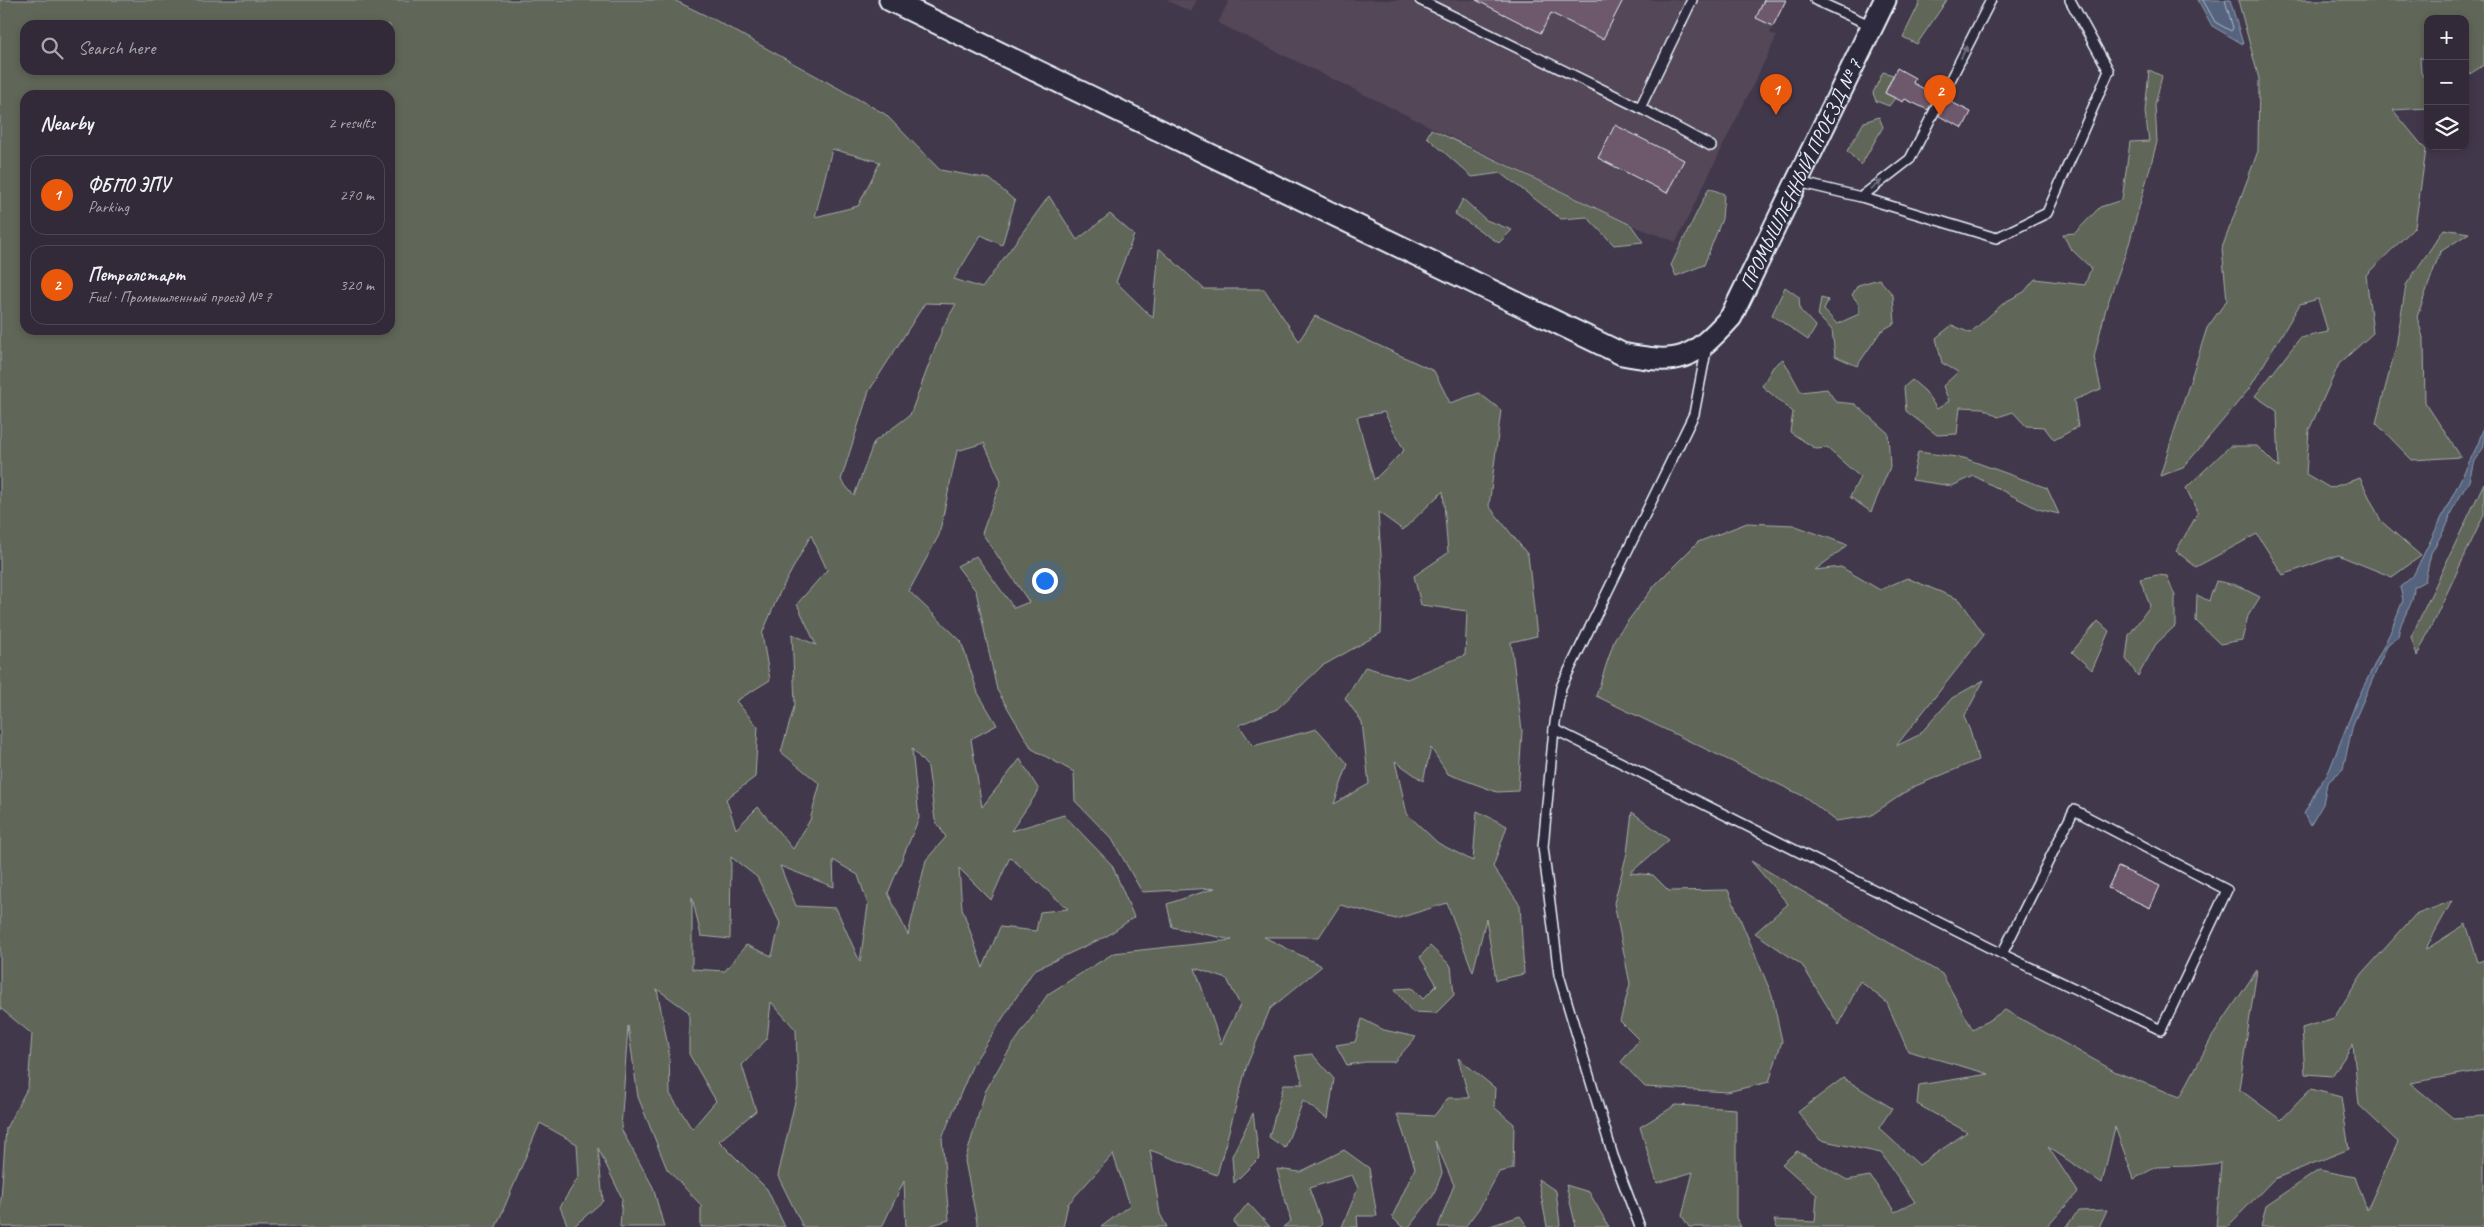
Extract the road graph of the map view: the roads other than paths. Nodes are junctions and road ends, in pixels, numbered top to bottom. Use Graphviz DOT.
graph roads {
  1 [pos="890,0"];
  2 [pos="1420,0"];
  3 [pos="1692,0"];
  4 [pos="1815,0"];
  5 [pos="1885,0"];
  6 [pos="1991,0"];
  7 [pos="2070,0"];
  8 [pos="1873,26"];
  9 [pos="1640,108"];
  10 [pos="1711,146"];
  11 [pos="1798,182"];
  12 [pos="1861,197"];
  13 [pos="1707,343"];
  14 [pos="1554,729"];
  15 [pos="2002,954"];
  16 [pos="1640,1227"];
  1 -- 13 [label="street, ПРОМЫШЛЕННЫЙ ПРОЕЗД № 7"];
  2 -- 9 [label="lane"];
  3 -- 9 [label="lane"];
  4 -- 8 [label="lane"];
  5 -- 8 [label="street, ПРОМЫШЛЕННЫЙ ПРОЕЗД № 7"];
  12 -- 6 [label="lane, one-way"];
  7 -- 12 [label="lane"];
  8 -- 11 [label="street, ПРОМЫШЛЕННЫЙ ПРОЕЗД № 7"];
  9 -- 10 [label="lane"];
  11 -- 12 [label="lane"];
  11 -- 13 [label="street, ПРОМЫШЛЕННЫЙ ПРОЕЗД № 7"];
  13 -- 14 [label="lane"];
  14 -- 15 [label="lane"];
  14 -- 16 [label="lane"];
  15 -- 15 [label="lane"];
}
